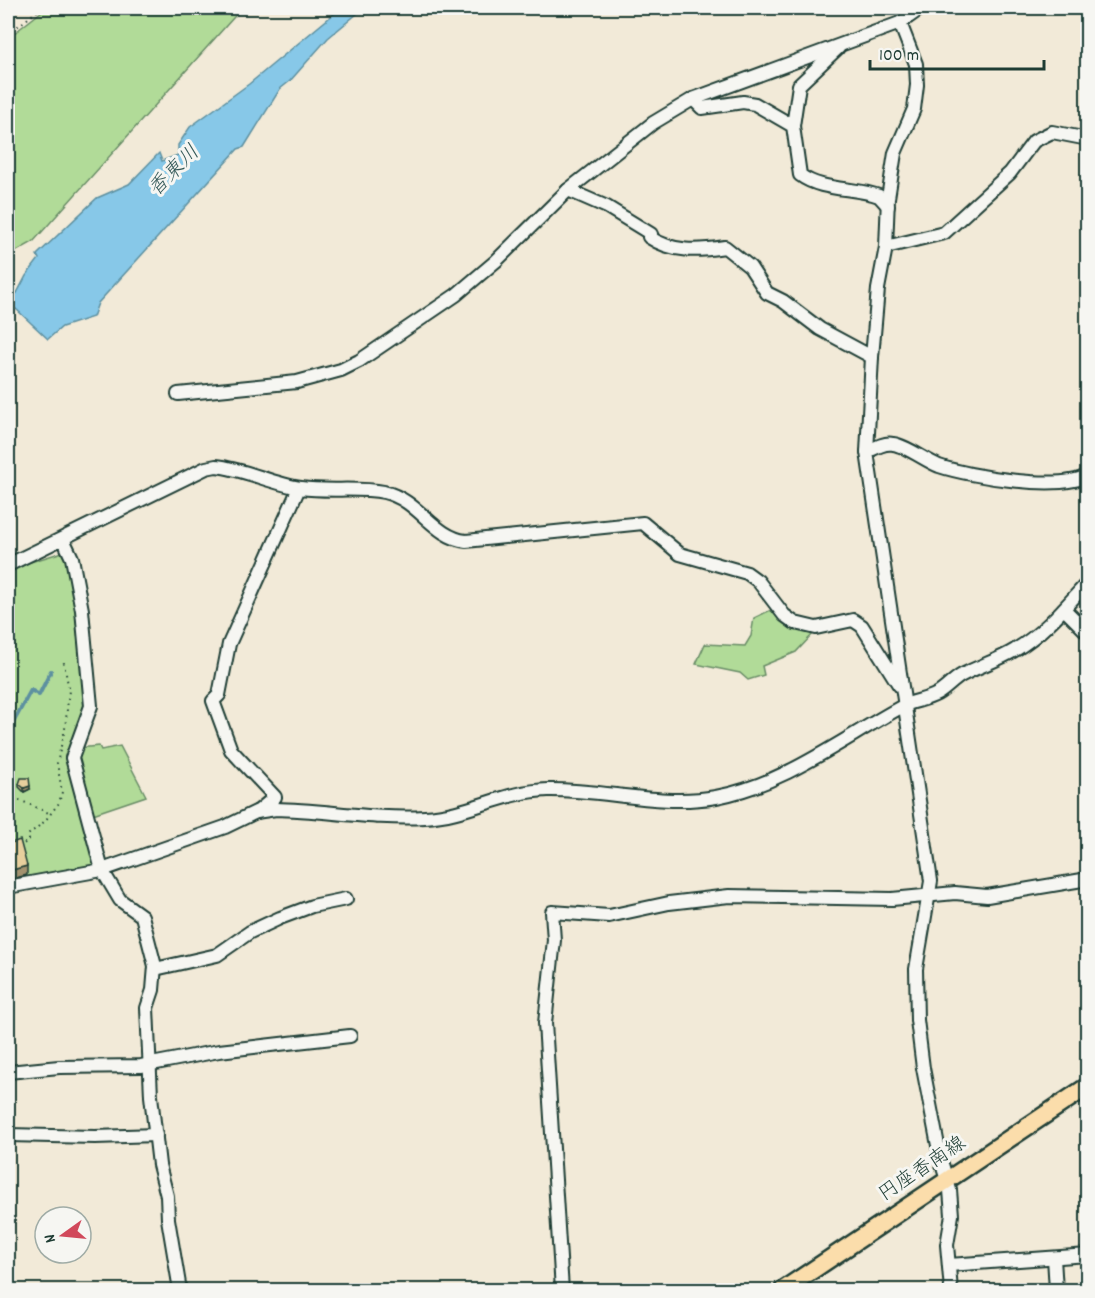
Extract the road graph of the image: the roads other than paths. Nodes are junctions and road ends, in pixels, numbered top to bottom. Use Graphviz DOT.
graph roads {
  1 [pos="921,8"];
  2 [pos="900,23"];
  3 [pos="842,44"];
  4 [pos="693,99"];
  5 [pos="793,126"];
  6 [pos="1088,139"];
  7 [pos="568,190"];
  8 [pos="888,206"];
  9 [pos="886,247"];
  10 [pos="872,357"];
  11 [pos="178,394"];
  12 [pos="867,452"];
  13 [pos="1088,475"];
  14 [pos="299,488"];
  15 [pos="63,539"];
  16 [pos="8,565"];
  17 [pos="1088,582"];
  18 [pos="1064,609"];
  19 [pos="1088,633"];
  20 [pos="902,690"];
  21 [pos="905,705"];
  22 [pos="256,813"];
  23 [pos="102,870"];
  24 [pos="1088,879"];
  25 [pos="8,886"];
  26 [pos="929,896"];
  27 [pos="346,899"];
  28 [pos="155,969"];
  29 [pos="350,1036"];
  30 [pos="150,1063"];
  31 [pos="8,1072"];
  32 [pos="1088,1086"];
  33 [pos="8,1135"];
  34 [pos="156,1135"];
  35 [pos="946,1180"];
  36 [pos="1088,1255"];
  37 [pos="1054,1258"];
  38 [pos="949,1265"];
  39 [pos="180,1290"];
  40 [pos="562,1290"];
  41 [pos="783,1290"];
  42 [pos="951,1290"];
  43 [pos="1056,1290"];
  1 -- 2 [label="street"];
  2 -- 3 [label="street"];
  2 -- 8 [label="street"];
  3 -- 4 [label="street"];
  3 -- 5 [label="street"];
  4 -- 5 [label="street"];
  4 -- 7 [label="street"];
  5 -- 8 [label="street"];
  6 -- 9 [label="street"];
  7 -- 10 [label="street"];
  7 -- 11 [label="street"];
  8 -- 9 [label="street"];
  9 -- 10 [label="street"];
  10 -- 12 [label="street"];
  12 -- 13 [label="street"];
  12 -- 20 [label="street"];
  14 -- 15 [label="street"];
  14 -- 20 [label="street"];
  14 -- 22 [label="street"];
  15 -- 16 [label="street"];
  15 -- 23 [label="street"];
  17 -- 18 [label="street"];
  18 -- 19 [label="street"];
  18 -- 21 [label="street"];
  20 -- 21 [label="street"];
  21 -- 22 [label="street"];
  21 -- 26 [label="street"];
  22 -- 23 [label="street"];
  23 -- 25 [label="street"];
  23 -- 28 [label="street"];
  24 -- 26 [label="street"];
  26 -- 35 [label="street"];
  26 -- 40 [label="street"];
  27 -- 28 [label="street"];
  28 -- 30 [label="street"];
  29 -- 30 [label="street"];
  30 -- 31 [label="street"];
  30 -- 34 [label="street"];
  32 -- 35 [label="main road, 円座香南線"];
  33 -- 34 [label="street"];
  34 -- 39 [label="street"];
  35 -- 38 [label="street"];
  35 -- 41 [label="main road, 円座香南線"];
  36 -- 37 [label="street"];
  37 -- 38 [label="street"];
  37 -- 43 [label="street"];
  38 -- 42 [label="street"];
}
